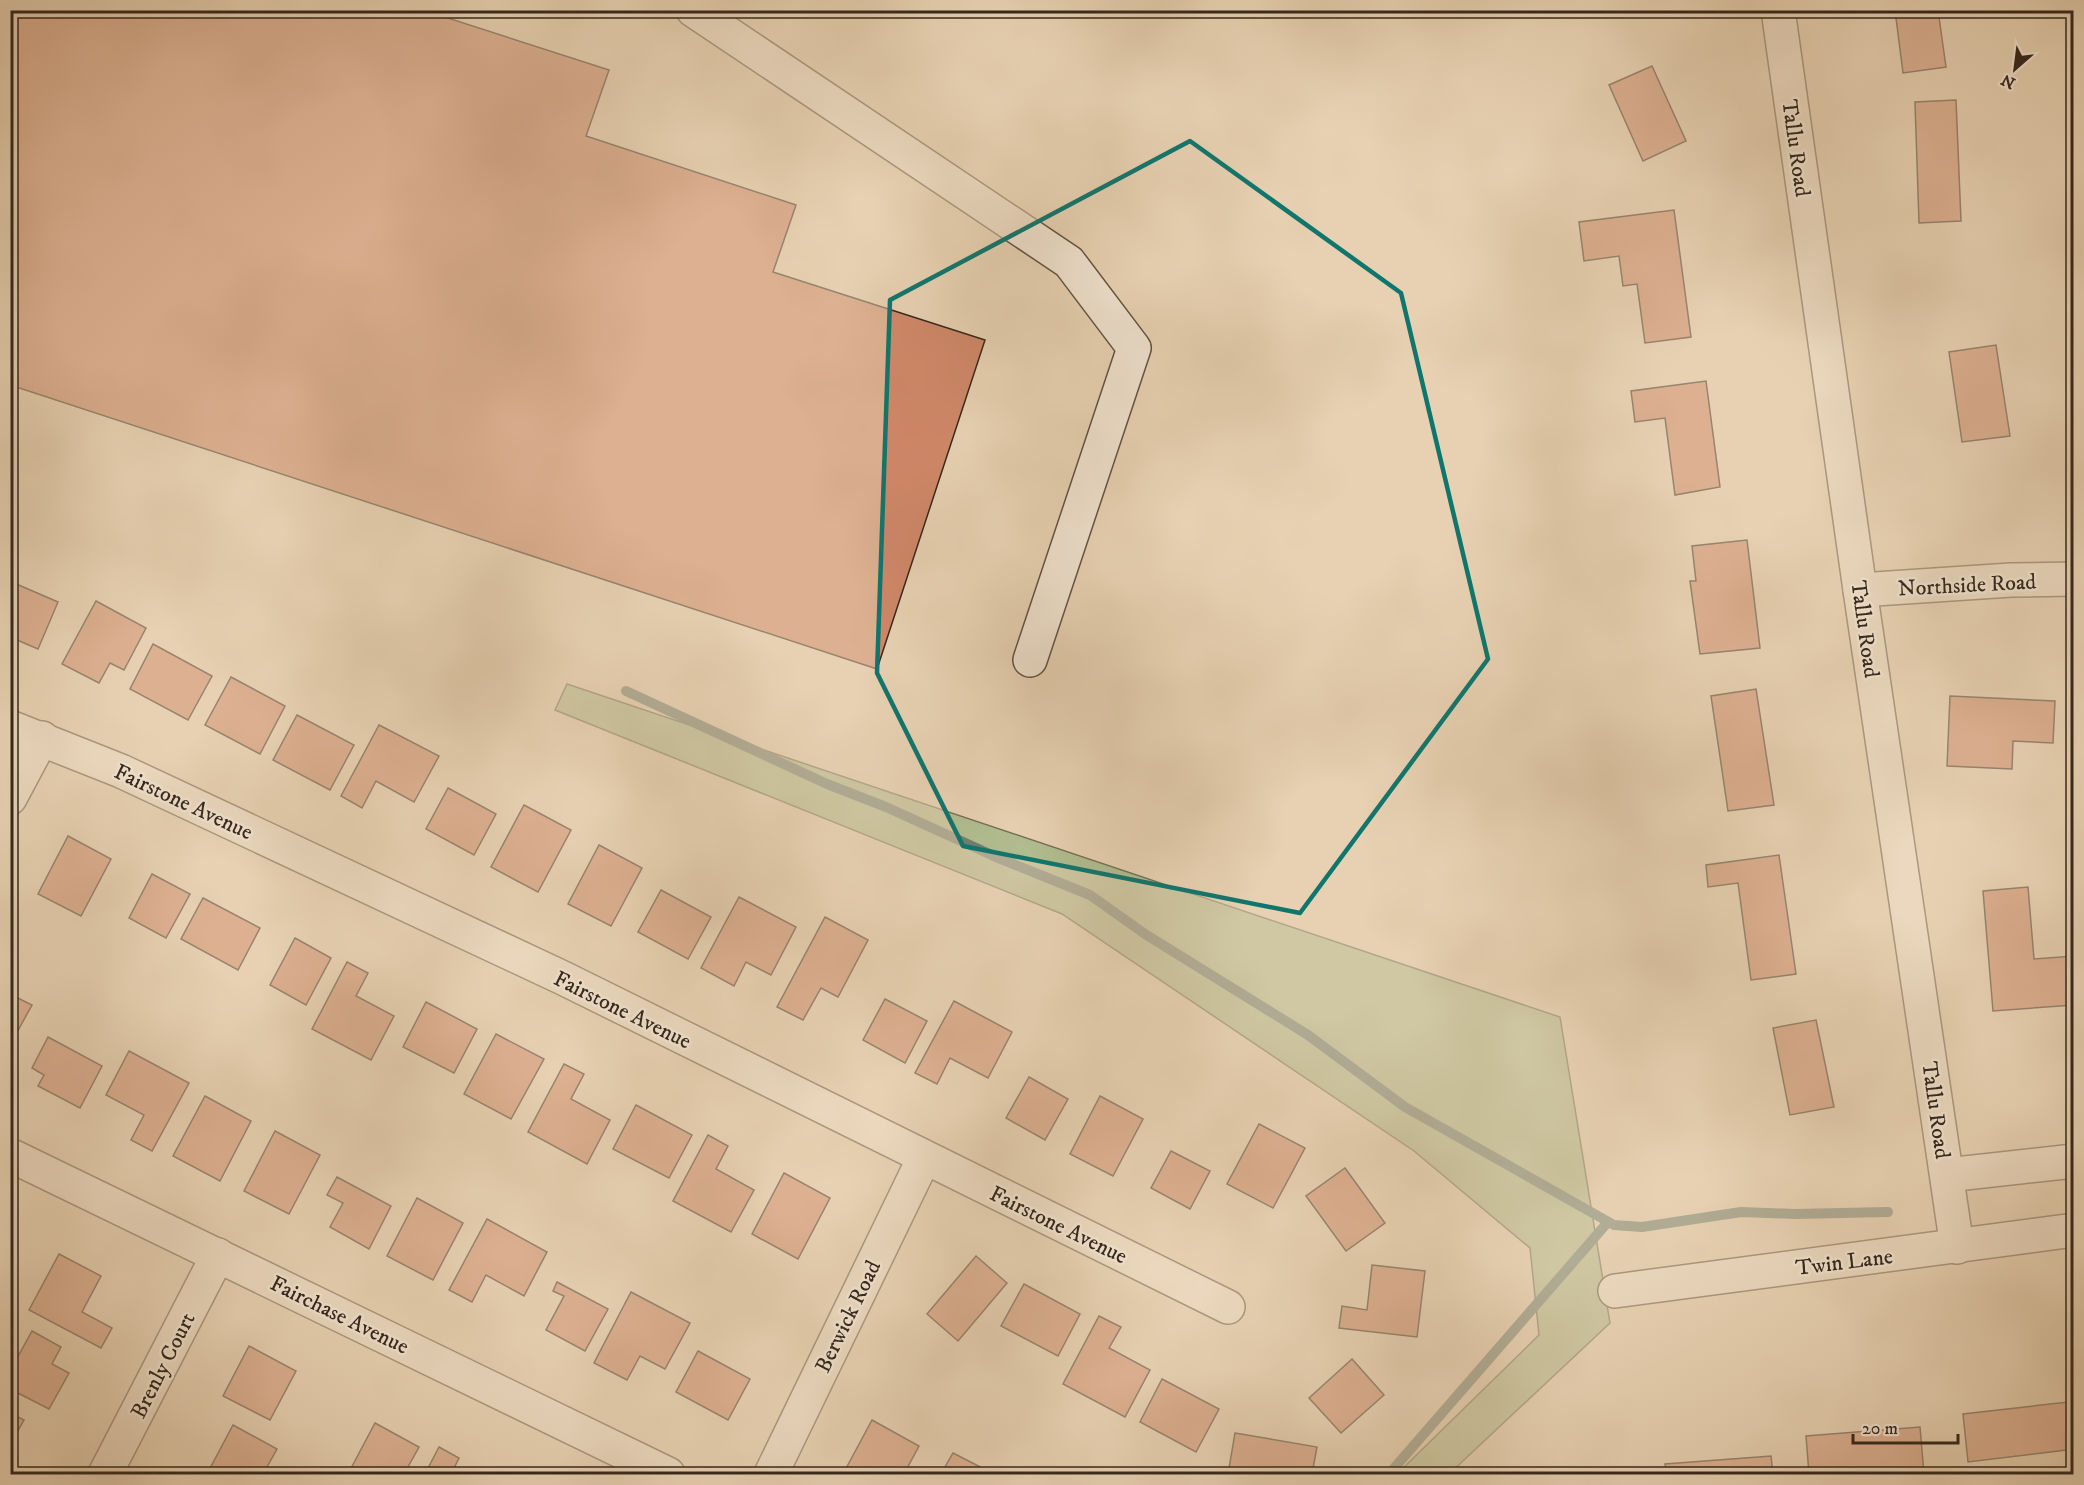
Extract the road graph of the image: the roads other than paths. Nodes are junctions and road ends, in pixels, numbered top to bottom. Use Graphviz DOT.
graph roads {
  1 [pos="693,10"];
  2 [pos="1778,10"];
  3 [pos="2073,579"];
  4 [pos="1860,590"];
  5 [pos="1030,660"];
  6 [pos="10,727"];
  7 [pos="42,738"];
  8 [pos="10,798"];
  9 [pos="10,1155"];
  10 [pos="924,1158"];
  11 [pos="2073,1161"];
  12 [pos="1947,1175"];
  13 [pos="2073,1230"];
  14 [pos="1957,1247"];
  15 [pos="219,1255"];
  16 [pos="1615,1291"];
  17 [pos="1228,1307"];
  18 [pos="105,1474"];
  19 [pos="668,1474"];
  20 [pos="771,1474"];
  1 -- 5 [label="street"];
  2 -- 4 [label="street, Tallu Road"];
  3 -- 4 [label="street, Northside Road"];
  4 -- 12 [label="street, Tallu Road"];
  6 -- 7 [label="street, Fairstone Avenue"];
  7 -- 8 [label="street"];
  7 -- 10 [label="street, Fairstone Avenue"];
  9 -- 15 [label="street, Fairchase Avenue"];
  10 -- 17 [label="street, Fairstone Avenue"];
  10 -- 20 [label="street, Berwick Road"];
  11 -- 12 [label="street"];
  12 -- 14 [label="street, Tallu Road"];
  13 -- 14 [label="street, Twin Lane"];
  14 -- 16 [label="street, Twin Lane"];
  15 -- 18 [label="street, Brenly Court"];
  15 -- 19 [label="street, Fairchase Avenue"];
}
